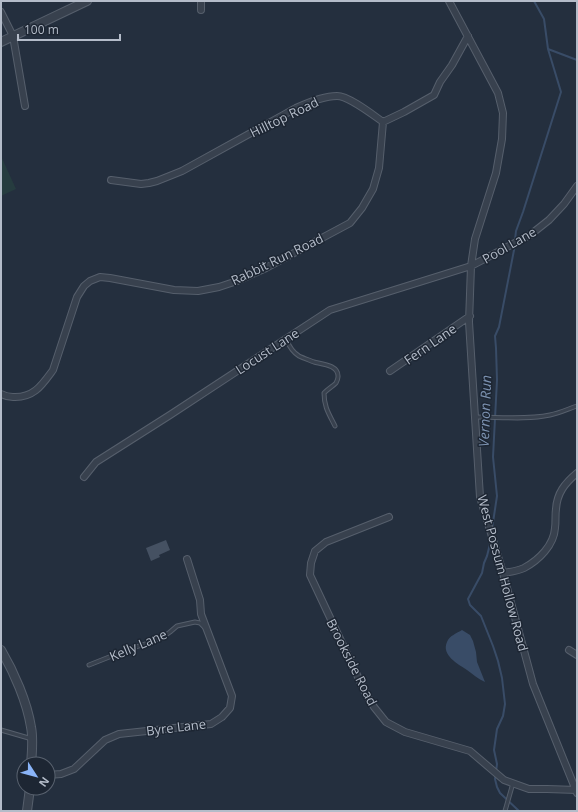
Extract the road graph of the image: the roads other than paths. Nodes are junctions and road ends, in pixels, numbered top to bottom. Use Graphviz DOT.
graph roads {
  1 [pos="87,1"];
  2 [pos="201,1"];
  3 [pos="450,1"];
  4 [pos="201,10"];
  5 [pos="1,12"];
  6 [pos="13,36"];
  7 [pos="468,36"];
  8 [pos="1,42"];
  9 [pos="25,106"];
  10 [pos="383,122"];
  11 [pos="111,180"];
  12 [pos="577,186"];
  13 [pos="471,266"];
  14 [pos="470,316"];
  15 [pos="286,339"];
  16 [pos="390,372"];
  17 [pos="1,394"];
  18 [pos="577,406"];
  19 [pos="475,417"];
  20 [pos="336,426"];
  21 [pos="577,472"];
  22 [pos="84,476"];
  23 [pos="389,517"];
  24 [pos="187,559"];
  25 [pos="503,573"];
  26 [pos="207,630"];
  27 [pos="1,650"];
  28 [pos="569,650"];
  29 [pos="577,655"];
  30 [pos="89,665"];
  31 [pos="1,730"];
  32 [pos="32,739"];
  33 [pos="32,756"];
  34 [pos="56,774"];
  35 [pos="512,784"];
  36 [pos="576,791"];
  37 [pos="29,796"];
  38 [pos="27,811"];
  39 [pos="506,811"];
  1 -- 6 [label="street"];
  2 -- 4 [label="street"];
  3 -- 7 [label="street, West Possum Hollow Road"];
  5 -- 6 [label="street"];
  6 -- 8 [label="street"];
  6 -- 9 [label="street"];
  7 -- 10 [label="street"];
  7 -- 13 [label="street, West Possum Hollow Road"];
  10 -- 11 [label="street, Hilltop Road"];
  10 -- 17 [label="street, Rabbit Run Road"];
  12 -- 13 [label="street, Pool Lane"];
  13 -- 14 [label="street, West Possum Hollow Road"];
  13 -- 15 [label="street, Locust Lane"];
  14 -- 16 [label="street, Fern Lane"];
  14 -- 19 [label="street, West Possum Hollow Road"];
  15 -- 20 [label="lane"];
  15 -- 22 [label="street, Locust Lane"];
  18 -- 19 [label="lane"];
  19 -- 25 [label="street, West Possum Hollow Road"];
  21 -- 25 [label="street"];
  23 -- 35 [label="street, Brookside Road"];
  24 -- 26 [label="street, Byre Lane"];
  25 -- 36 [label="street, West Possum Hollow Road"];
  26 -- 30 [label="lane, Kelly Lane"];
  26 -- 34 [label="street, Byre Lane"];
  27 -- 32 [label="street"];
  28 -- 29 [label="street"];
  31 -- 32 [label="lane"];
  32 -- 33 [label="street"];
  35 -- 36 [label="street, Brookside Road"];
  35 -- 39 [label="lane"];
  37 -- 38 [label="street"];
}
